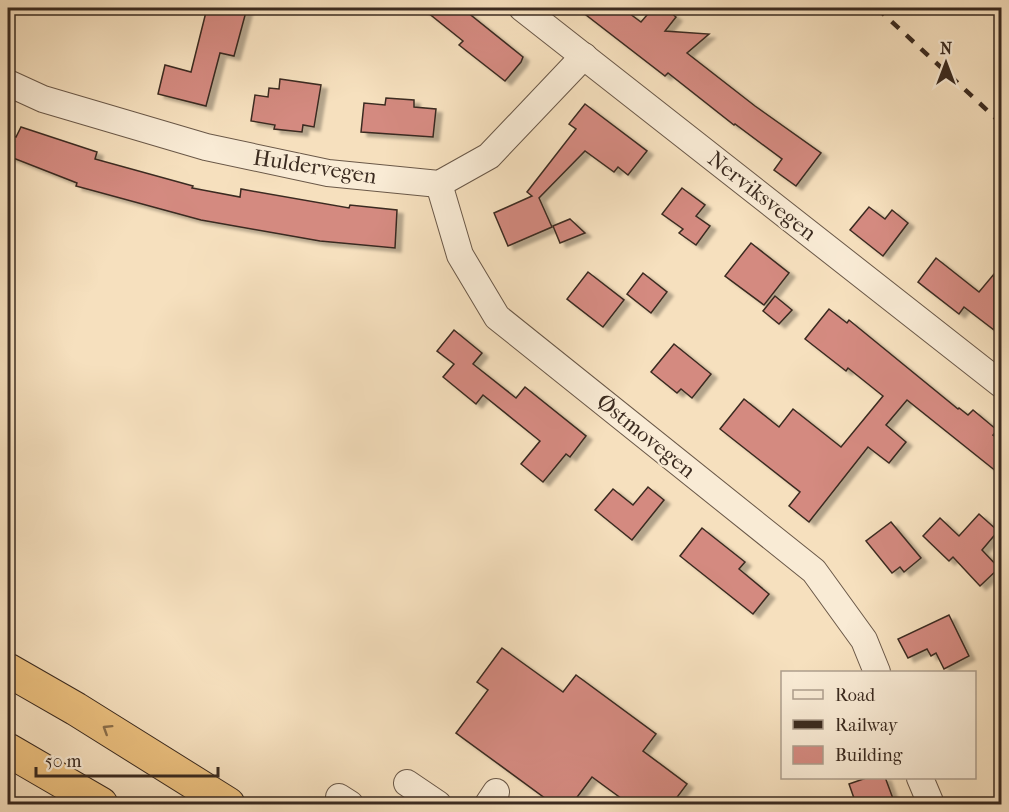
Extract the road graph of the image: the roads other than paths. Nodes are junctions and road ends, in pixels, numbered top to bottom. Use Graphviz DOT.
graph roads {
  1 [pos="522,8"];
  2 [pos="584,56"];
  3 [pos="8,83"];
  4 [pos="439,184"];
  5 [pos="1002,385"];
  6 [pos="8,670"];
  7 [pos="877,671"];
  8 [pos="8,750"];
  9 [pos="921,779"];
  10 [pos="406,783"];
  11 [pos="101,804"];
  12 [pos="228,804"];
  13 [pos="438,804"];
  14 [pos="931,804"];
  1 -- 2 [label="street, Nerviksvegen"];
  2 -- 4 [label="street"];
  2 -- 5 [label="street, Nerviksvegen"];
  3 -- 4 [label="street, Huldervegen"];
  4 -- 7 [label="street, Østmovegen"];
  12 -- 6 [label="highway, one-way"];
  8 -- 11 [label="highway"];
  9 -- 14 [label="street"];
  10 -- 13 [label="street"];
}
